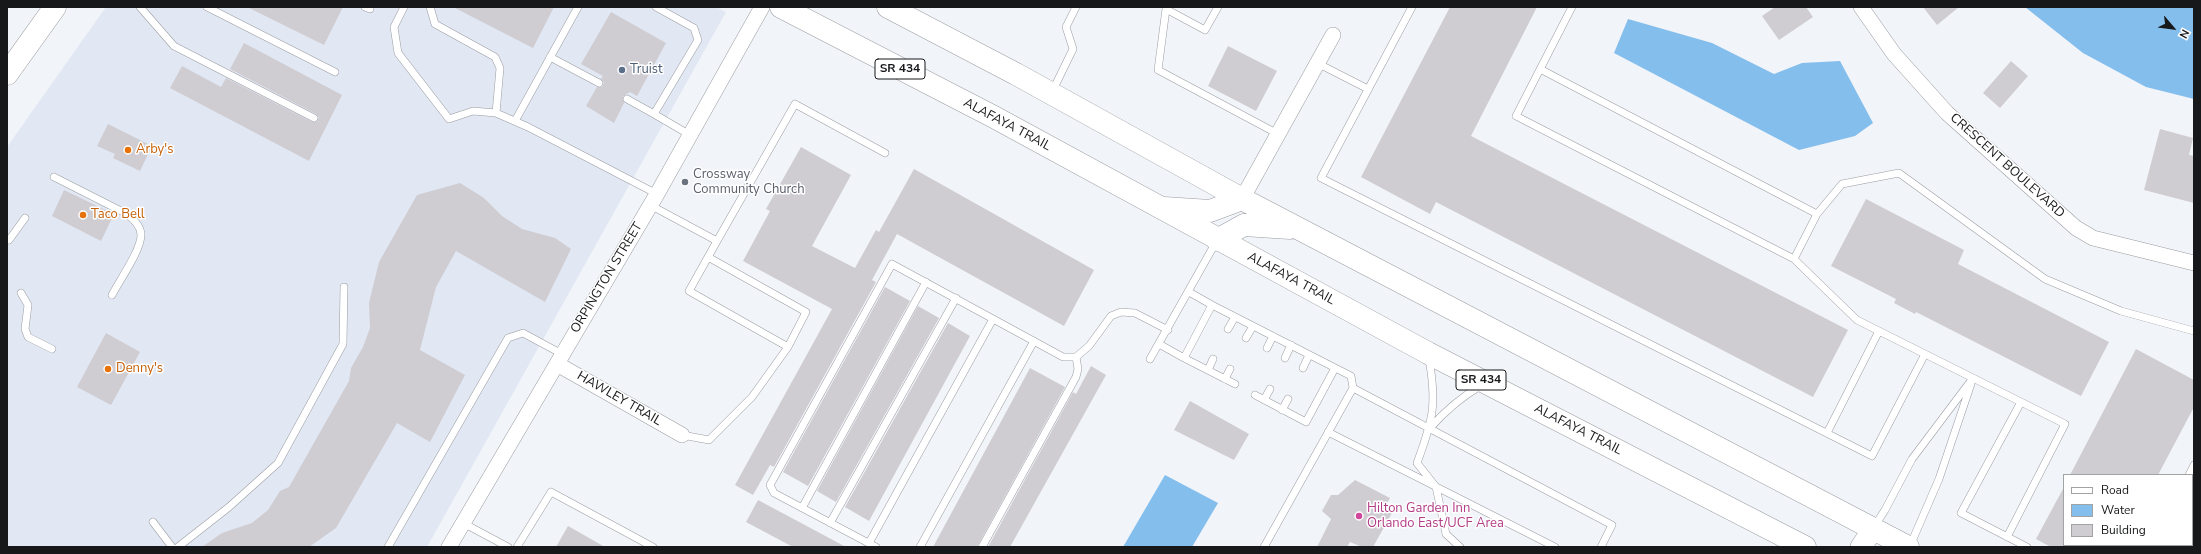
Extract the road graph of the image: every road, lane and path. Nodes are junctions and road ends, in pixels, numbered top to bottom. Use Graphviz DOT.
graph roads {
  1 [pos="55,7"];
  2 [pos="140,7"];
  3 [pos="208,7"];
  4 [pos="404,7"];
  5 [pos="430,7"];
  6 [pos="578,7"];
  7 [pos="656,7"];
  8 [pos="762,7"];
  9 [pos="781,7"];
  10 [pos="888,7"];
  11 [pos="1076,7"];
  12 [pos="1218,7"];
  13 [pos="1412,7"];
  14 [pos="1572,7"];
  15 [pos="1861,7"];
  16 [pos="1333,35"];
  17 [pos="550,57"];
  18 [pos="1317,63"];
  19 [pos="1540,69"];
  20 [pos="335,72"];
  21 [pos="7,74"];
  22 [pos="599,83"];
  23 [pos="1368,89"];
  24 [pos="1051,93"];
  25 [pos="627,99"];
  26 [pos="496,113"];
  27 [pos="654,114"];
  28 [pos="314,118"];
  29 [pos="515,121"];
  30 [pos="1278,134"];
  31 [pos="690,135"];
  32 [pos="885,153"];
  33 [pos="54,177"];
  34 [pos="654,199"];
  35 [pos="1242,199"];
  36 [pos="1159,208"];
  37 [pos="1817,214"];
  38 [pos="25,218"];
  39 [pos="1299,229"];
  40 [pos="9,240"];
  41 [pos="1217,240"];
  42 [pos="717,241"];
  43 [pos="708,257"];
  44 [pos="1794,259"];
  45 [pos="2194,263"];
  46 [pos="926,282"];
  47 [pos="344,287"];
  48 [pos="1189,292"];
  49 [pos="21,293"];
  50 [pos="112,295"];
  51 [pos="956,298"];
  52 [pos="1212,305"];
  53 [pos="1235,317"];
  54 [pos="993,319"];
  55 [pos="1253,326"];
  56 [pos="1228,329"];
  57 [pos="1168,330"];
  58 [pos="1879,331"];
  59 [pos="2194,331"];
  60 [pos="1273,336"];
  61 [pos="1246,338"];
  62 [pos="1034,341"];
  63 [pos="1159,344"];
  64 [pos="1291,346"];
  65 [pos="788,347"];
  66 [pos="1267,348"];
  67 [pos="52,349"];
  68 [pos="1428,352"];
  69 [pos="1925,354"];
  70 [pos="1310,355"];
  71 [pos="1076,357"];
  72 [pos="1184,358"];
  73 [pos="1285,358"];
  74 [pos="559,359"];
  75 [pos="1150,359"];
  76 [pos="1213,359"];
  77 [pos="1303,368"];
  78 [pos="1335,368"];
  79 [pos="1230,369"];
  80 [pos="1208,370"];
  81 [pos="1973,378"];
  82 [pos="1225,379"];
  83 [pos="1486,383"];
  84 [pos="1235,384"];
  85 [pos="1353,388"];
  86 [pos="1270,390"];
  87 [pos="1254,395"];
  88 [pos="1288,398"];
  89 [pos="1264,400"];
  90 [pos="2020,402"];
  91 [pos="1282,410"];
  92 [pos="1430,428"];
  93 [pos="1328,432"];
  94 [pos="1827,433"];
  95 [pos="682,435"];
  96 [pos="2194,465"];
  97 [pos="2190,474"];
  98 [pos="1436,487"];
  99 [pos="802,508"];
  100 [pos="152,522"];
  101 [pos="463,523"];
  102 [pos="830,523"];
  103 [pos="1873,529"];
  104 [pos="2007,537"];
  105 [pos="869,543"];
  106 [pos="172,547"];
  107 [pos="178,547"];
  108 [pos="388,547"];
  109 [pos="450,547"];
  110 [pos="508,547"];
  111 [pos="517,547"];
  112 [pos="653,547"];
  113 [pos="876,547"];
  114 [pos="920,547"];
  115 [pos="982,547"];
  116 [pos="1264,547"];
  117 [pos="1460,547"];
  118 [pos="1555,547"];
  119 [pos="1601,547"];
  120 [pos="1805,547"];
  121 [pos="1861,547"];
  122 [pos="1909,547"];
  123 [pos="2027,547"];
  1 -- 21 [label="main road"];
  2 -- 28 [label="lane"];
  3 -- 20 [label="lane"];
  4 -- 26 [label="lane"];
  5 -- 26 [label="lane"];
  6 -- 17 [label="lane"];
  7 -- 27 [label="lane"];
  8 -- 31 [label="street, ORPINGTON STREET"];
  9 -- 36 [label="main road, ALAFAYA TRAIL / SR 434"];
  10 -- 24 [label="main road"];
  11 -- 24 [label="lane"];
  12 -- 30 [label="lane"];
  13 -- 23 [label="lane"];
  14 -- 19 [label="lane"];
  15 -- 45 [label="street, CRESCENT BOULEVARD"];
  16 -- 18 [label="street"];
  17 -- 22 [label="lane"];
  17 -- 29 [label="lane"];
  18 -- 23 [label="lane"];
  18 -- 30 [label="street"];
  19 -- 37 [label="lane"];
  19 -- 44 [label="lane"];
  23 -- 94 [label="lane"];
  24 -- 35 [label="main road"];
  25 -- 27 [label="lane"];
  26 -- 29 [label="lane"];
  27 -- 31 [label="lane"];
  29 -- 34 [label="lane"];
  30 -- 35 [label="street"];
  31 -- 34 [label="street, ORPINGTON STREET"];
  32 -- 42 [label="lane"];
  33 -- 50 [label="lane"];
  34 -- 42 [label="lane"];
  34 -- 74 [label="street, ORPINGTON STREET"];
  35 -- 36 [label="main road"];
  35 -- 39 [label="main road"];
  36 -- 41 [label="main road, ALAFAYA TRAIL / SR 434"];
  37 -- 44 [label="lane"];
  37 -- 59 [label="lane"];
  38 -- 40 [label="lane"];
  39 -- 41 [label="main road"];
  39 -- 103 [label="main road"];
  41 -- 48 [label="lane"];
  41 -- 68 [label="main road, ALAFAYA TRAIL / SR 434"];
  42 -- 43 [label="lane"];
  43 -- 65 [label="lane"];
  43 -- 65 [label="lane"];
  44 -- 58 [label="lane"];
  46 -- 51 [label="lane"];
  46 -- 99 [label="lane"];
  46 -- 99 [label="lane"];
  47 -- 107 [label="lane"];
  48 -- 52 [label="lane"];
  48 -- 57 [label="lane"];
  49 -- 67 [label="lane"];
  51 -- 54 [label="lane"];
  51 -- 102 [label="lane"];
  52 -- 53 [label="lane"];
  52 -- 72 [label="lane"];
  53 -- 55 [label="lane"];
  53 -- 56 [label="lane"];
  54 -- 62 [label="lane"];
  54 -- 105 [label="lane"];
  55 -- 60 [label="lane"];
  55 -- 61 [label="lane"];
  57 -- 63 [label="lane"];
  57 -- 71 [label="lane"];
  58 -- 69 [label="lane"];
  58 -- 94 [label="lane"];
  60 -- 64 [label="lane"];
  60 -- 66 [label="lane"];
  62 -- 71 [label="lane"];
  62 -- 114 [label="lane"];
  63 -- 72 [label="lane"];
  63 -- 75 [label="lane"];
  64 -- 70 [label="lane"];
  64 -- 73 [label="lane"];
  65 -- 95 [label="lane"];
  68 -- 83 [label="main road, ALAFAYA TRAIL / SR 434"];
  68 -- 92 [label="lane"];
  69 -- 81 [label="lane"];
  69 -- 94 [label="lane"];
  70 -- 77 [label="lane"];
  70 -- 78 [label="lane"];
  71 -- 115 [label="lane"];
  72 -- 80 [label="lane"];
  74 -- 95 [label="street, HAWLEY TRAIL"];
  74 -- 101 [label="street, ORPINGTON STREET"];
  74 -- 108 [label="lane"];
  76 -- 80 [label="lane"];
  78 -- 85 [label="lane"];
  78 -- 91 [label="lane"];
  79 -- 82 [label="lane"];
  80 -- 82 [label="lane"];
  81 -- 90 [label="lane"];
  81 -- 103 [label="lane"];
  81 -- 122 [label="lane"];
  82 -- 84 [label="lane"];
  83 -- 92 [label="lane"];
  83 -- 120 [label="main road, ALAFAYA TRAIL / SR 434"];
  85 -- 92 [label="lane"];
  85 -- 93 [label="lane"];
  86 -- 89 [label="lane"];
  87 -- 89 [label="lane"];
  88 -- 91 [label="lane"];
  89 -- 91 [label="lane"];
  90 -- 104 [label="lane"];
  90 -- 104 [label="lane"];
  92 -- 98 [label="lane"];
  92 -- 119 [label="lane"];
  93 -- 98 [label="lane"];
  93 -- 116 [label="lane"];
  96 -- 97 [label="lane"];
  98 -- 117 [label="lane"];
  98 -- 118 [label="lane"];
  99 -- 102 [label="lane"];
  100 -- 106 [label="lane"];
  101 -- 109 [label="street, ORPINGTON STREET"];
  101 -- 110 [label="lane"];
  102 -- 105 [label="lane"];
  103 -- 121 [label="main road"];
  103 -- 122 [label="main road"];
  104 -- 123 [label="lane"];
  105 -- 113 [label="lane"];
  111 -- 112 [label="lane"];
}
